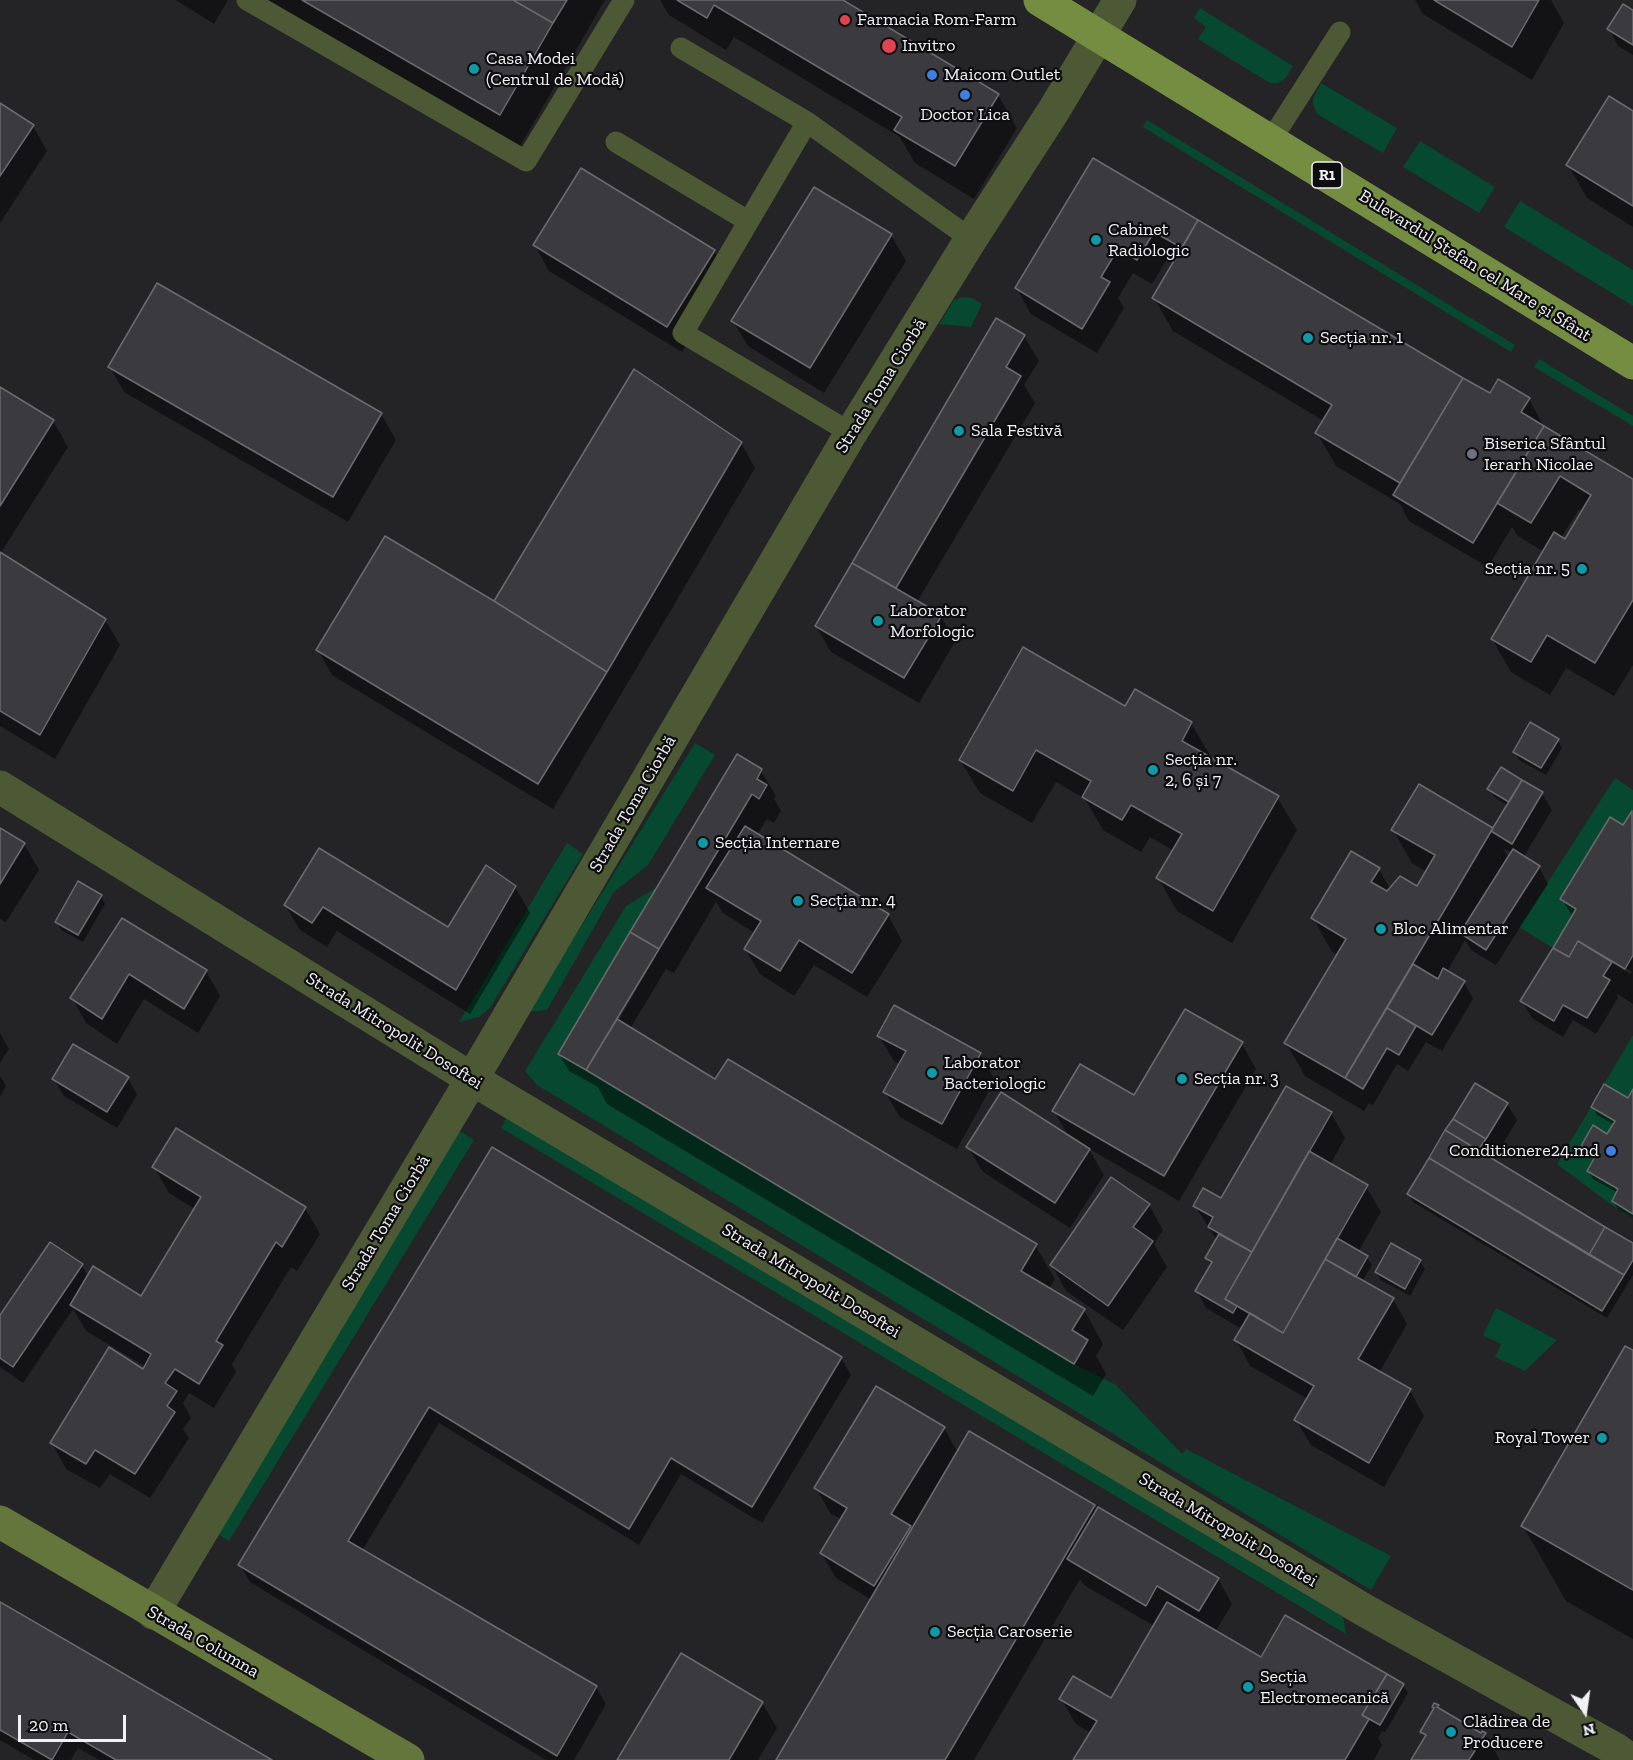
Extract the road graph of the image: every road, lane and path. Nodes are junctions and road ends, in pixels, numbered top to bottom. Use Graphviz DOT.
graph roads {
  1 [pos="247,0"];
  2 [pos="624,0"];
  3 [pos="1040,0"];
  4 [pos="1120,0"];
  5 [pos="1340,32"];
  6 [pos="1100,36"];
  7 [pos="681,48"];
  8 [pos="807,122"];
  9 [pos="1271,141"];
  10 [pos="616,142"];
  11 [pos="748,221"];
  12 [pos="971,239"];
  13 [pos="1633,363"];
  14 [pos="851,434"];
  15 [pos="0,787"];
  16 [pos="472,1079"];
  17 [pos="0,1522"];
  18 [pos="153,1612"];
  19 [pos="408,1760"];
  20 [pos="1630,1760"];
  1 -- 2 [label="lane"];
  3 -- 6 [label="main road, Bulevardul Ștefan cel Mare și Sfânt / R1"];
  4 -- 6 [label="street, Strada Toma Ciorbă"];
  5 -- 9 [label="lane"];
  6 -- 9 [label="main road, Bulevardul Ștefan cel Mare și Sfânt / R1"];
  6 -- 12 [label="street, Strada Toma Ciorbă"];
  7 -- 8 [label="lane"];
  8 -- 11 [label="lane"];
  8 -- 12 [label="lane"];
  9 -- 13 [label="main road, Bulevardul Ștefan cel Mare și Sfânt / R1"];
  10 -- 11 [label="lane"];
  11 -- 14 [label="lane"];
  12 -- 14 [label="street, Strada Toma Ciorbă"];
  14 -- 16 [label="street, Strada Toma Ciorbă"];
  15 -- 16 [label="street, Strada Mitropolit Dosoftei"];
  16 -- 18 [label="street, Strada Toma Ciorbă"];
  16 -- 20 [label="street, Strada Mitropolit Dosoftei"];
  17 -- 18 [label="main road, Strada Columna"];
  18 -- 19 [label="main road, Strada Columna"];
}
